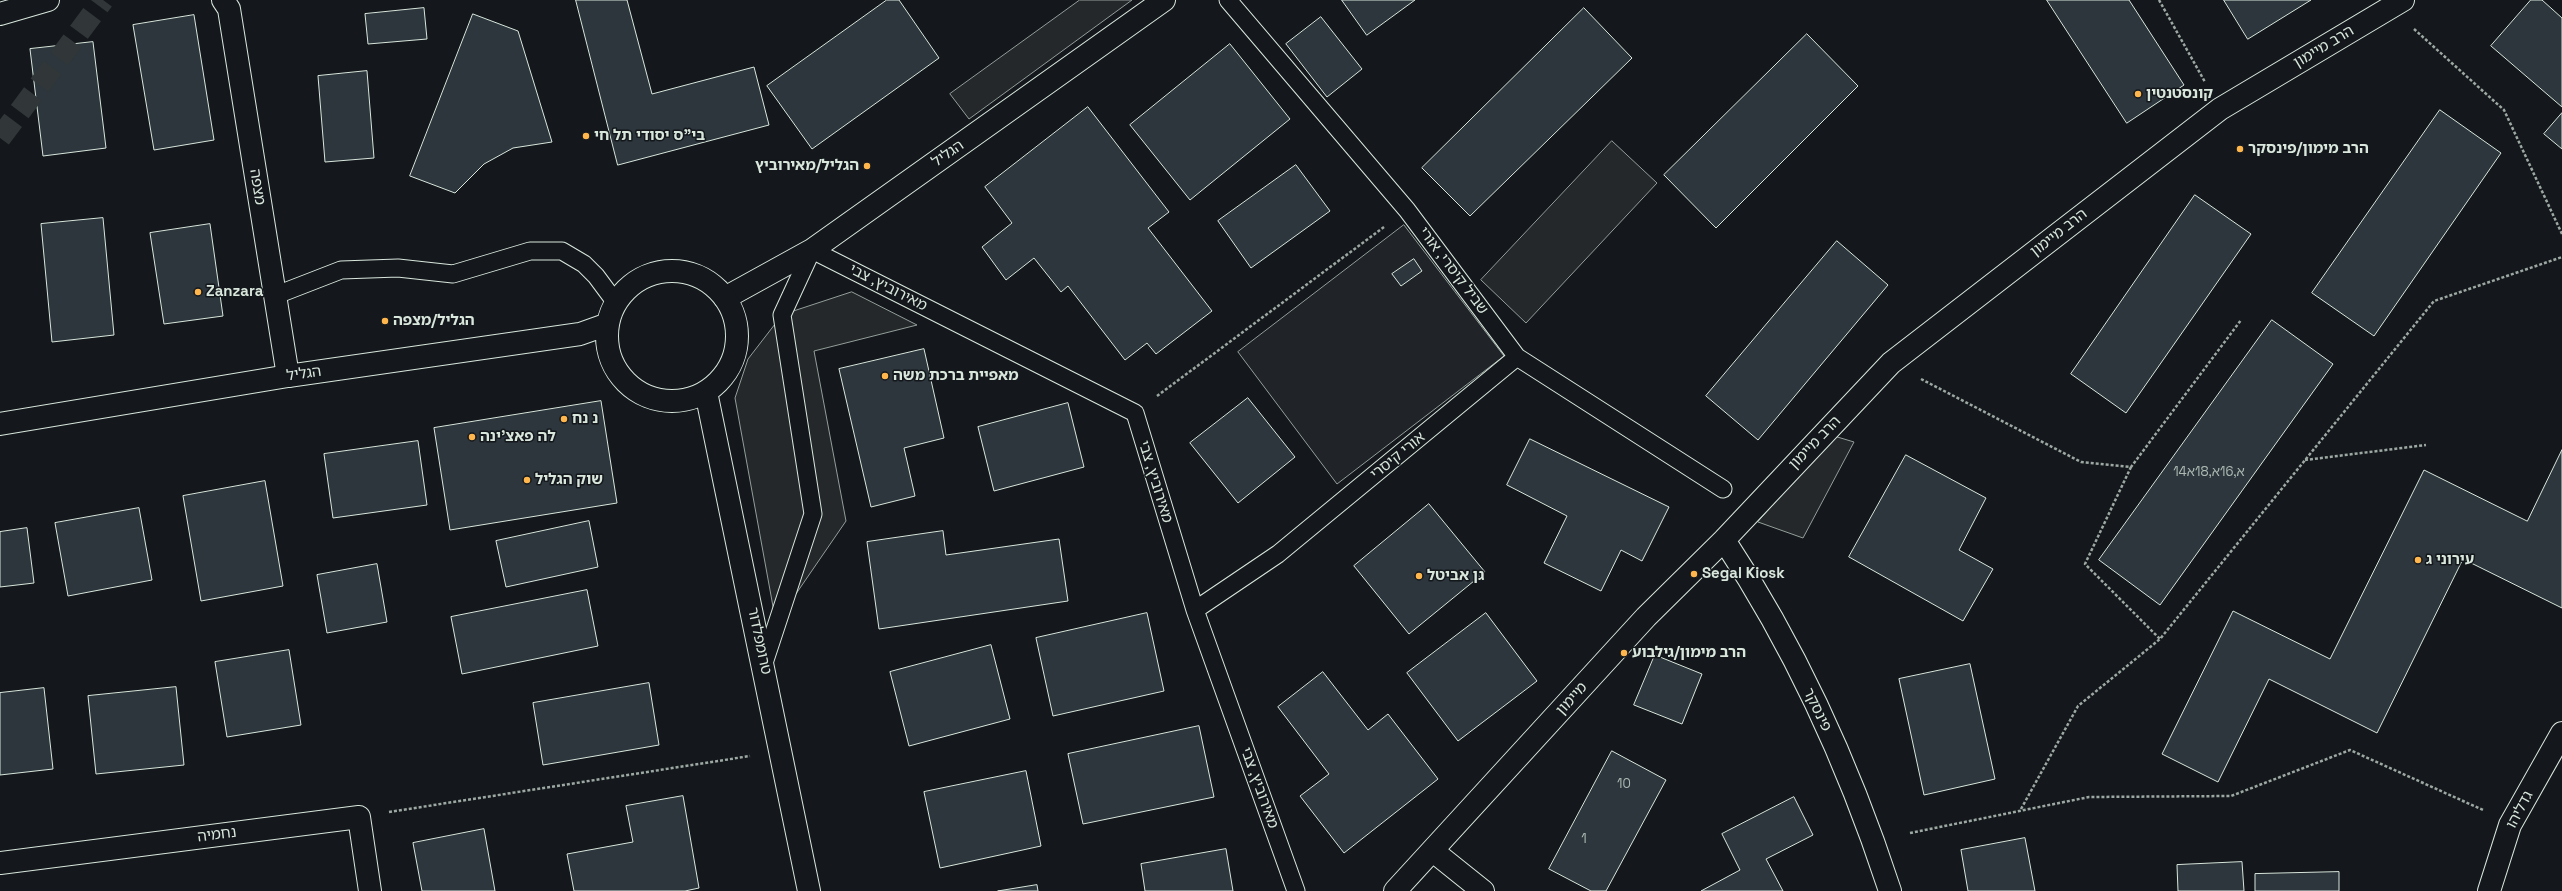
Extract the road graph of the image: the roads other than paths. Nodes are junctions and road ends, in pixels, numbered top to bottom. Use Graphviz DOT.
graph roads {
  1 [pos="48,0"];
  2 [pos="223,0"];
  3 [pos="1164,0"];
  4 [pos="1228,0"];
  5 [pos="2403,0"];
  6 [pos="0,14"];
  7 [pos="812,250"];
  8 [pos="274,296"];
  9 [pos="726,298"];
  10 [pos="616,303"];
  11 [pos="608,324"];
  12 [pos="1518,357"];
  13 [pos="288,376"];
  14 [pos="706,392"];
  15 [pos="0,424"];
  16 [pos="1723,489"];
  17 [pos="1751,510"];
  18 [pos="1724,540"];
  19 [pos="1195,610"];
  20 [pos="764,662"];
  21 [pos="2562,733"];
  22 [pos="1433,851"];
  23 [pos="0,863"];
  24 [pos="370,891"];
  25 [pos="809,891"];
  26 [pos="1296,891"];
  27 [pos="1395,891"];
  28 [pos="1483,891"];
  29 [pos="1890,891"];
  30 [pos="2489,891"];
  1 -- 6 [label="street"];
  2 -- 8 [label="street, מצפה"];
  3 -- 7 [label="street, הגליל"];
  4 -- 12 [label="lane, שביל קיסרי, אורי"];
  5 -- 17 [label="street, הרב מיימון"];
  7 -- 9 [label="street, הגליל"];
  7 -- 19 [label="lane, מאירוביץ, צבי"];
  7 -- 20 [label="lane"];
  8 -- 10 [label="lane"];
  8 -- 13 [label="street, מצפה"];
  9 -- 10 [label="street"];
  9 -- 14 [label="street"];
  10 -- 11 [label="street"];
  11 -- 13 [label="street, הגליל"];
  11 -- 14 [label="street"];
  12 -- 16 [label="lane, שביל קיסרי, אורי"];
  12 -- 19 [label="lane, אורי קיסרי"];
  13 -- 15 [label="street, הגליל"];
  14 -- 20 [label="street, טרומפלדור"];
  17 -- 18 [label="street, מיימון"];
  18 -- 22 [label="street, מיימון"];
  18 -- 29 [label="street, פינסקר"];
  19 -- 26 [label="lane, מאירוביץ, צבי"];
  20 -- 25 [label="street, טרומפלדור"];
  21 -- 30 [label="street, גדליהו"];
  22 -- 27 [label="street, מיימון"];
  22 -- 28 [label="street"];
  23 -- 24 [label="street, נחמיה"];
}
